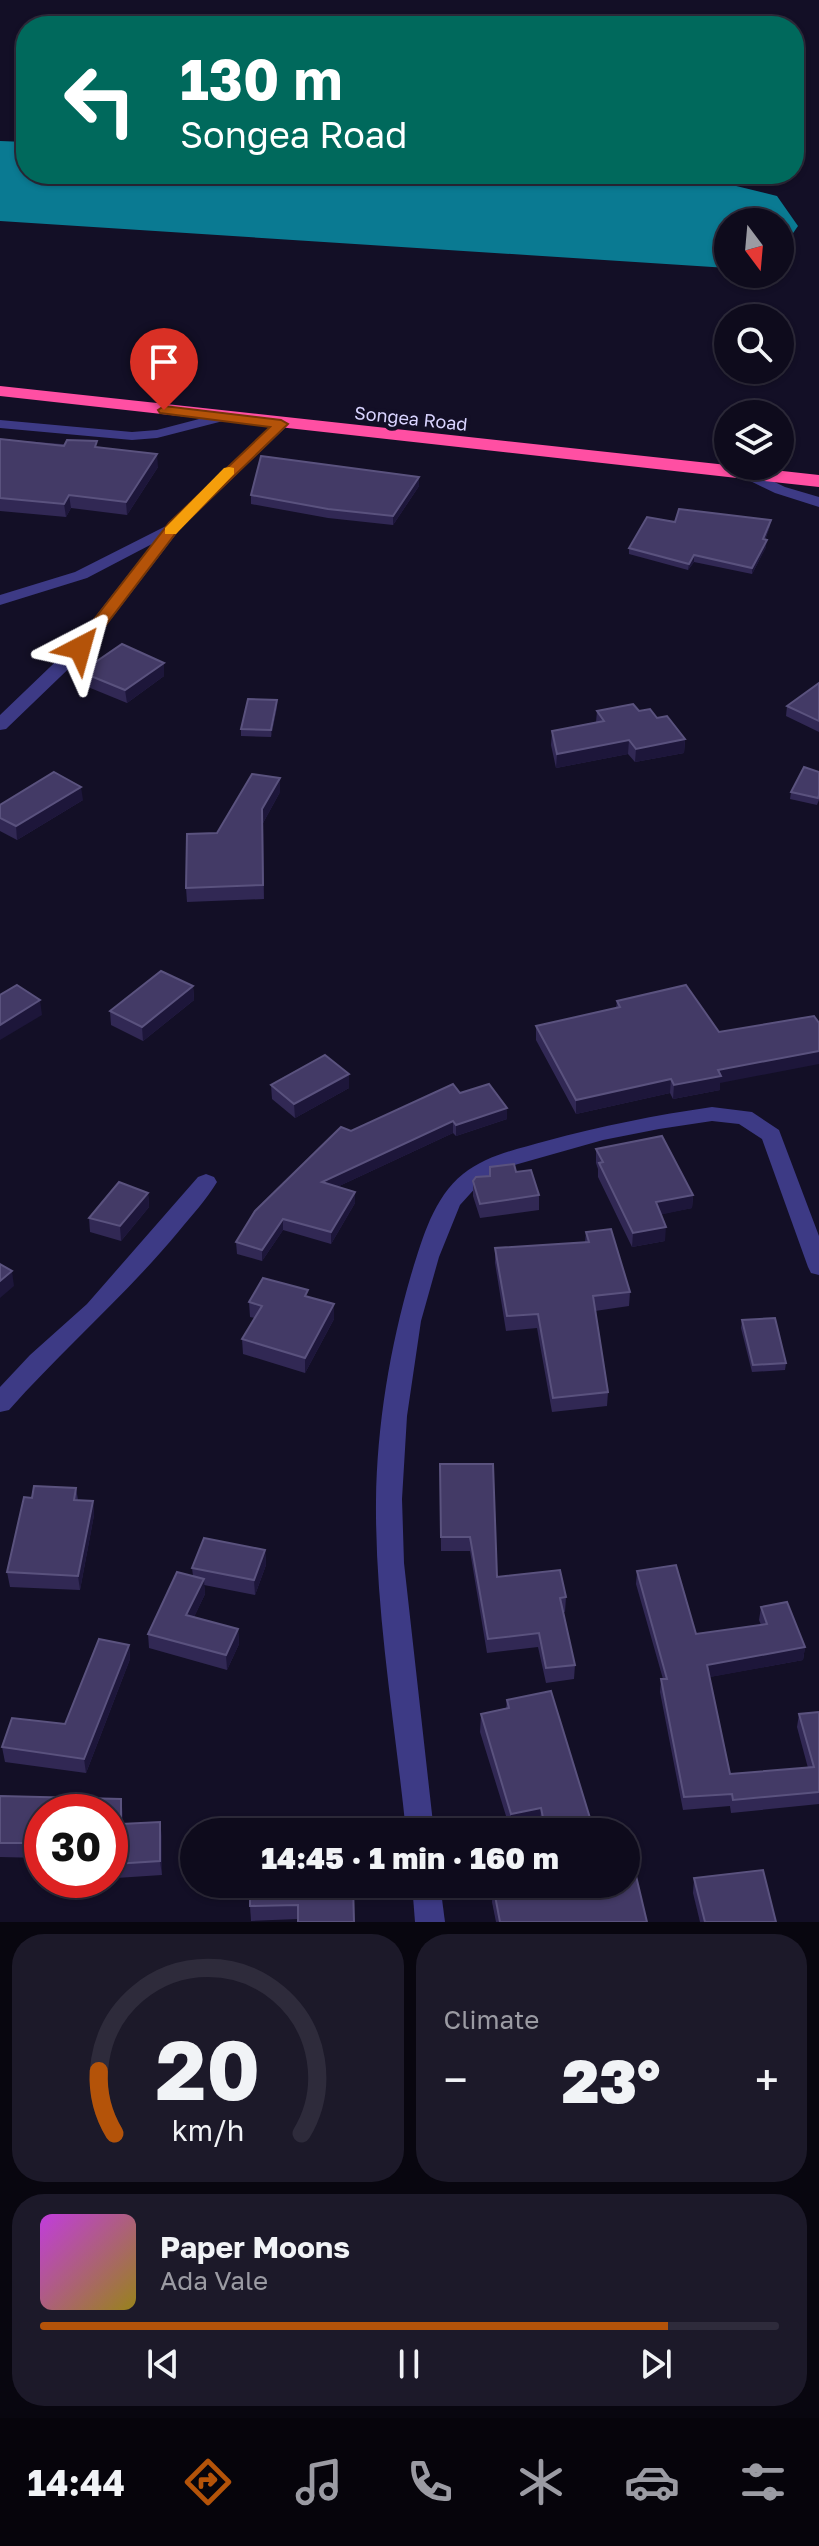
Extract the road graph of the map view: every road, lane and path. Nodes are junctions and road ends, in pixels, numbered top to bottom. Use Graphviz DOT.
graph roads {
  1 [pos="0,391"];
  2 [pos="222,417"];
  3 [pos="0,424"];
  4 [pos="281,424"];
  5 [pos="714,470"];
  6 [pos="794,478"];
  7 [pos="759,480"];
  8 [pos="819,481"];
  9 [pos="819,502"];
  10 [pos="174,526"];
  11 [pos="0,600"];
  12 [pos="0,725"];
  13 [pos="206,1182"];
  14 [pos="819,1267"];
  15 [pos="0,1403"];
  16 [pos="418,1818"];
  17 [pos="427,1898"];
  18 [pos="430,1922"];
  1 -- 2 [label="highway, Songea Road"];
  2 -- 3 [label="street"];
  2 -- 4 [label="highway, Songea Road"];
  4 -- 5 [label="highway, Songea Road"];
  4 -- 10 [label="street"];
  6 -- 8 [label="highway, Songea Road"];
  7 -- 9 [label="street"];
  10 -- 11 [label="street"];
  10 -- 12 [label="street"];
  13 -- 15 [label="street"];
  14 -- 16 [label="street"];
  17 -- 18 [label="street"];
}
